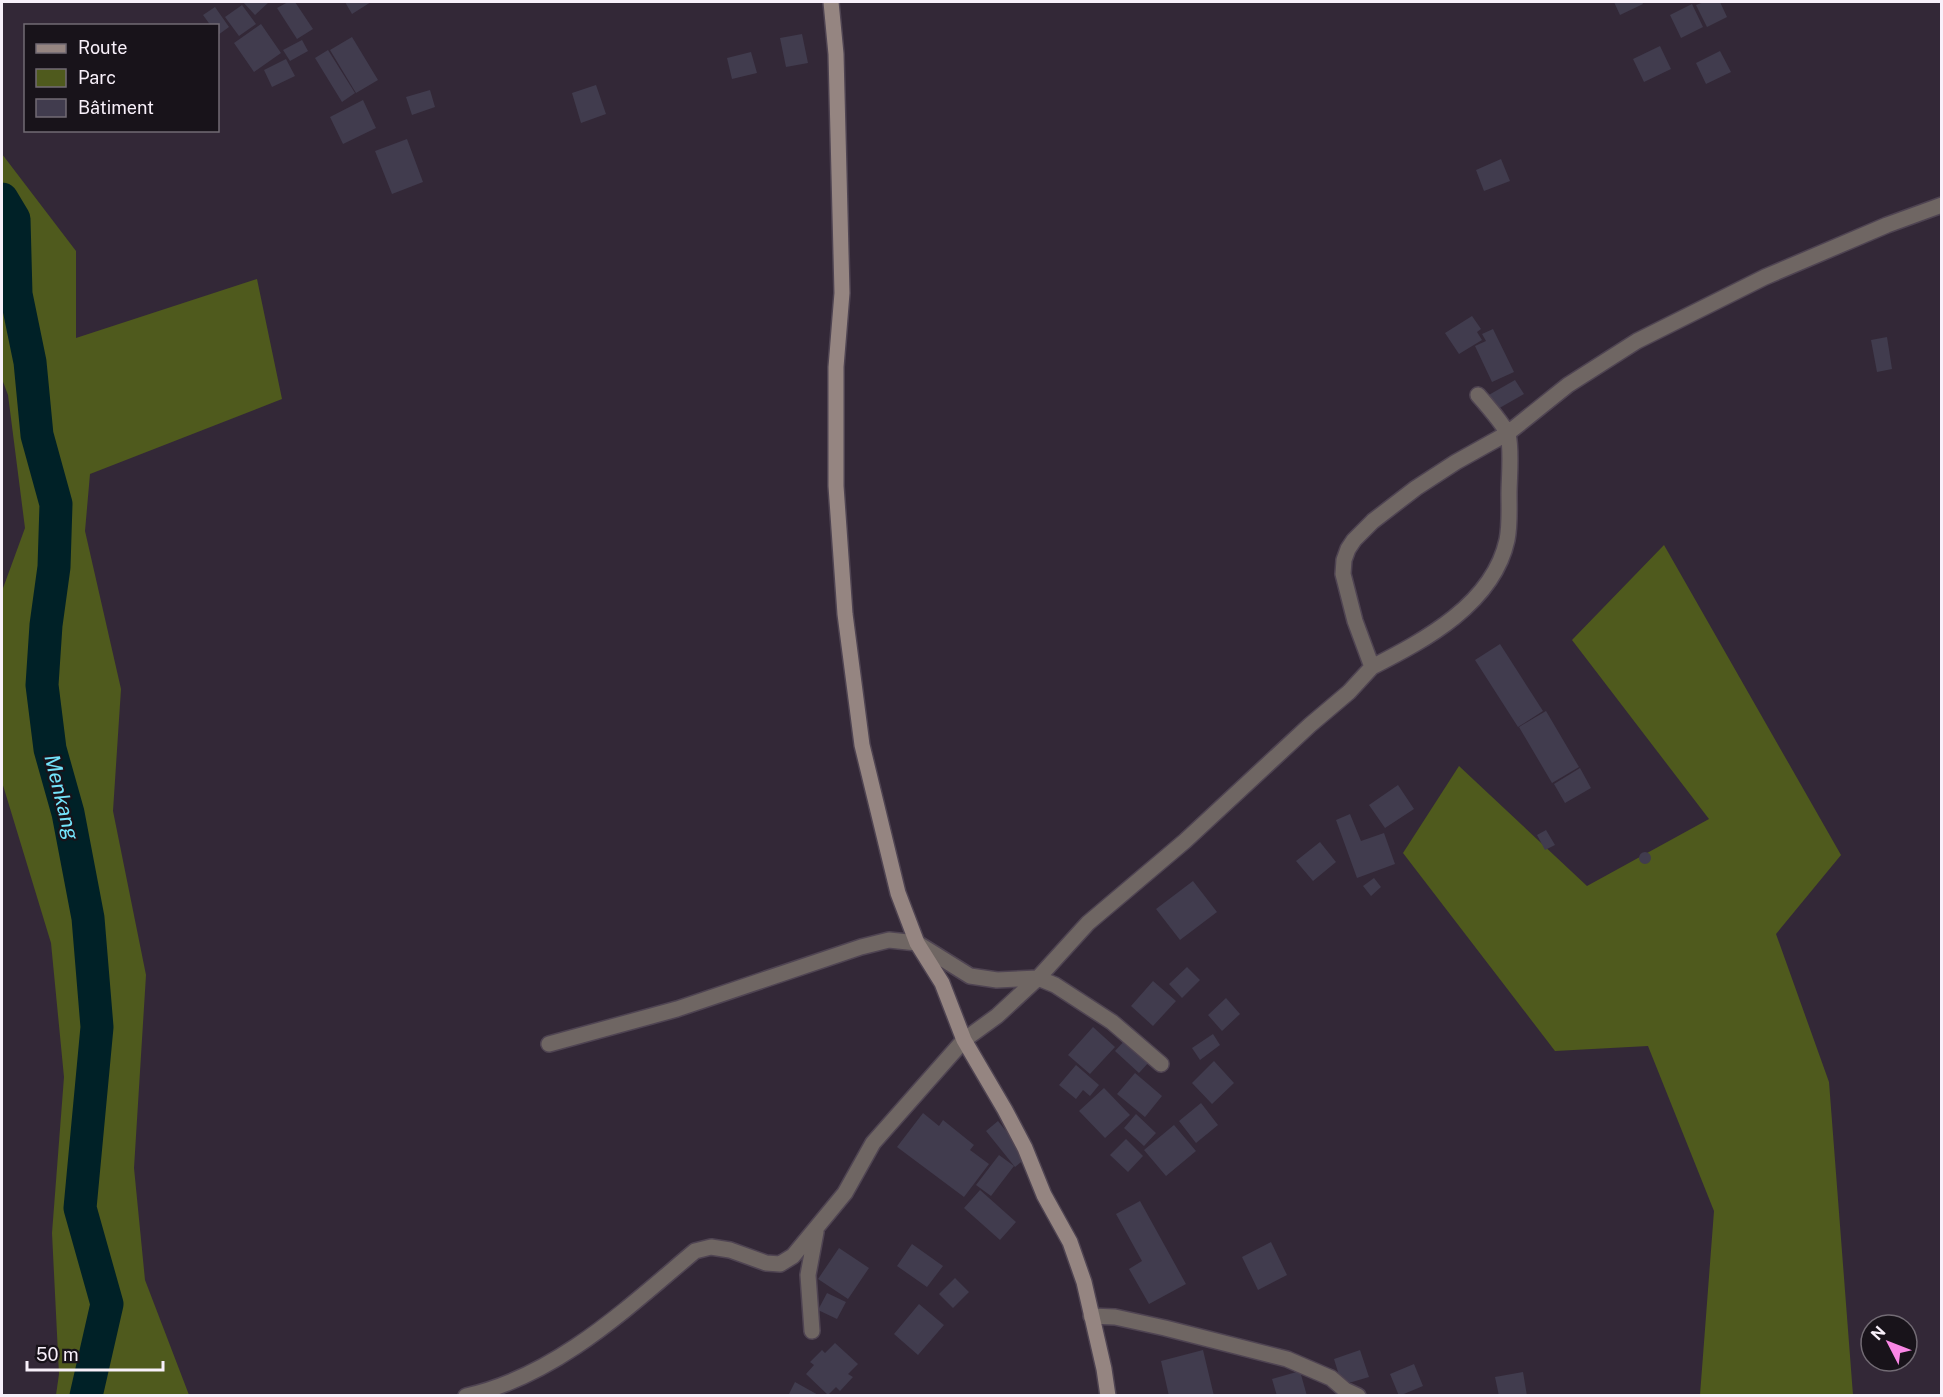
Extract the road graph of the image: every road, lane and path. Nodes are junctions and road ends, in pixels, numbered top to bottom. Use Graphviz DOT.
graph roads {
  1 [pos="831,2"];
  2 [pos="1941,205"];
  3 [pos="1478,395"];
  4 [pos="1508,434"];
  5 [pos="1372,667"];
  6 [pos="917,943"];
  7 [pos="1038,978"];
  8 [pos="964,1040"];
  9 [pos="549,1044"];
  10 [pos="1161,1064"];
  11 [pos="817,1229"];
  12 [pos="1092,1316"];
  13 [pos="812,1331"];
  14 [pos="466,1395"];
  15 [pos="1107,1395"];
  16 [pos="1358,1395"];
  1 -- 6 [label="street"];
  2 -- 4 [label="street"];
  3 -- 4 [label="street"];
  4 -- 5 [label="street"];
  4 -- 5 [label="street"];
  5 -- 7 [label="street"];
  6 -- 7 [label="street"];
  6 -- 8 [label="street"];
  6 -- 9 [label="street"];
  7 -- 8 [label="street"];
  7 -- 10 [label="street"];
  8 -- 11 [label="street"];
  8 -- 12 [label="street"];
  11 -- 13 [label="street"];
  11 -- 14 [label="street"];
  12 -- 15 [label="street"];
  12 -- 16 [label="street"];
}
